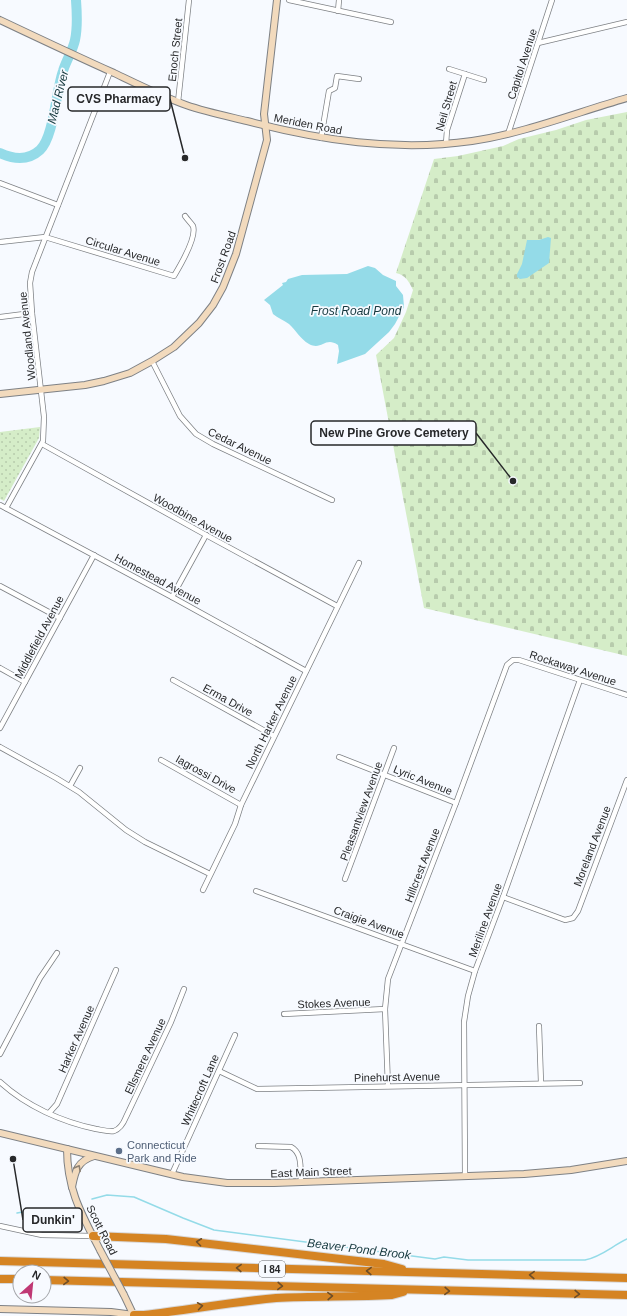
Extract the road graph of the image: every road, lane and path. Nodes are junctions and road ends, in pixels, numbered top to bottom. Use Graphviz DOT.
graph roads {
  1 [pos="189,0"];
  2 [pos="277,0"];
  3 [pos="289,0"];
  4 [pos="340,0"];
  5 [pos="552,0"];
  6 [pos="338,11"];
  7 [pos="0,20"];
  8 [pos="391,22"];
  9 [pos="627,22"];
  10 [pos="538,44"];
  11 [pos="449,68"];
  12 [pos="110,72"];
  13 [pos="465,74"];
  14 [pos="359,79"];
  15 [pos="484,80"];
  16 [pos="627,98"];
  17 [pos="178,102"];
  18 [pos="266,126"];
  19 [pos="508,134"];
  20 [pos="321,138"];
  21 [pos="446,144"];
  22 [pos="0,183"];
  23 [pos="58,205"];
  24 [pos="185,216"];
  25 [pos="45,237"];
  26 [pos="0,242"];
  27 [pos="32,313"];
  28 [pos="0,317"];
  29 [pos="152,361"];
  30 [pos="42,389"];
  31 [pos="0,394"];
  32 [pos="42,444"];
  33 [pos="332,500"];
  34 [pos="0,505"];
  35 [pos="6,508"];
  36 [pos="206,535"];
  37 [pos="94,556"];
  38 [pos="359,563"];
  39 [pos="0,586"];
  40 [pos="172,597"];
  41 [pos="337,606"];
  42 [pos="60,618"];
  43 [pos="512,660"];
  44 [pos="0,668"];
  45 [pos="306,671"];
  46 [pos="173,680"];
  47 [pos="580,680"];
  48 [pos="25,682"];
  49 [pos="627,695"];
  50 [pos="0,728"];
  51 [pos="274,736"];
  52 [pos="0,748"];
  53 [pos="394,748"];
  54 [pos="339,757"];
  55 [pos="161,760"];
  56 [pos="80,768"];
  57 [pos="385,774"];
  58 [pos="627,780"];
  59 [pos="70,786"];
  60 [pos="456,802"];
  61 [pos="241,804"];
  62 [pos="210,874"];
  63 [pos="345,879"];
  64 [pos="203,890"];
  65 [pos="256,891"];
  66 [pos="503,898"];
  67 [pos="401,944"];
  68 [pos="57,952"];
  69 [pos="116,970"];
  70 [pos="475,971"];
  71 [pos="184,989"];
  72 [pos="385,1009"];
  73 [pos="284,1014"];
  74 [pos="539,1026"];
  75 [pos="235,1035"];
  76 [pos="0,1054"];
  77 [pos="219,1071"];
  78 [pos="0,1082"];
  79 [pos="541,1083"];
  80 [pos="580,1083"];
  81 [pos="464,1084"];
  82 [pos="388,1086"];
  83 [pos="49,1113"];
  84 [pos="0,1133"];
  85 [pos="258,1146"];
  86 [pos="67,1149"];
  87 [pos="95,1156"];
  88 [pos="627,1161"];
  89 [pos="172,1174"];
  90 [pos="465,1176"];
  91 [pos="301,1182"];
  92 [pos="72,1189"];
  93 [pos="0,1226"];
  94 [pos="93,1236"];
  95 [pos="0,1261"];
  96 [pos="408,1272"];
  97 [pos="627,1278"];
  98 [pos="0,1279"];
  99 [pos="12,1280"];
  100 [pos="52,1280"];
  101 [pos="408,1290"];
  102 [pos="627,1296"];
  103 [pos="0,1310"];
  104 [pos="134,1315"];
  1 -- 17 [label="street, Enoch Street"];
  2 -- 18 [label="main road, Frost Road"];
  3 -- 6 [label="street"];
  4 -- 6 [label="street"];
  5 -- 10 [label="street, Capitol Avenue"];
  6 -- 8 [label="street"];
  7 -- 12 [label="main road, Meriden Road"];
  9 -- 10 [label="street"];
  10 -- 19 [label="street, Capitol Avenue"];
  11 -- 13 [label="street"];
  12 -- 17 [label="main road, Meriden Road"];
  12 -- 23 [label="street, Woodland Avenue"];
  13 -- 15 [label="street"];
  13 -- 21 [label="street, Neil Street"];
  14 -- 20 [label="street"];
  16 -- 19 [label="main road, Meriden Road"];
  17 -- 18 [label="main road, Meriden Road"];
  18 -- 20 [label="main road, Meriden Road"];
  18 -- 29 [label="main road, Frost Road"];
  19 -- 21 [label="main road, Meriden Road"];
  20 -- 21 [label="main road, Meriden Road"];
  22 -- 23 [label="street"];
  23 -- 25 [label="street, Woodland Avenue"];
  24 -- 25 [label="street, Circular Avenue"];
  25 -- 26 [label="street, Circular Avenue"];
  25 -- 27 [label="street, Woodland Avenue"];
  27 -- 28 [label="street"];
  27 -- 30 [label="street, Woodland Avenue"];
  29 -- 30 [label="main road, Frost Road"];
  29 -- 33 [label="street, Cedar Avenue"];
  30 -- 31 [label="main road, Frost Road"];
  30 -- 32 [label="street, Woodland Avenue"];
  32 -- 35 [label="street, Woodland Avenue"];
  32 -- 36 [label="street, Woodbine Avenue"];
  34 -- 35 [label="street, Homestead Avenue"];
  35 -- 37 [label="street, Homestead Avenue"];
  36 -- 40 [label="street"];
  36 -- 41 [label="street, Woodbine Avenue"];
  37 -- 40 [label="street, Homestead Avenue"];
  37 -- 42 [label="street, Middlefield Avenue"];
  38 -- 41 [label="street, North Harker Avenue"];
  39 -- 42 [label="street"];
  40 -- 45 [label="street, Homestead Avenue"];
  41 -- 45 [label="street, North Harker Avenue"];
  42 -- 48 [label="street, Middlefield Avenue"];
  43 -- 47 [label="street, Rockaway Avenue"];
  43 -- 60 [label="street, Hillcrest Avenue"];
  44 -- 48 [label="street"];
  45 -- 51 [label="street, North Harker Avenue"];
  46 -- 51 [label="street, Erma Drive"];
  47 -- 49 [label="street, Rockaway Avenue"];
  47 -- 66 [label="street, Meriline Avenue"];
  48 -- 50 [label="street, Middlefield Avenue"];
  51 -- 61 [label="street, North Harker Avenue"];
  52 -- 59 [label="street"];
  53 -- 57 [label="street, Pleasantview Avenue"];
  54 -- 57 [label="street, Lyric Avenue"];
  55 -- 61 [label="street, Iagrossi Drive"];
  56 -- 59 [label="street"];
  57 -- 60 [label="street, Lyric Avenue"];
  57 -- 63 [label="street, Pleasantview Avenue"];
  58 -- 66 [label="street, Moreland Avenue"];
  59 -- 62 [label="street"];
  60 -- 67 [label="street, Hillcrest Avenue"];
  61 -- 62 [label="street, North Harker Avenue"];
  62 -- 64 [label="street, North Harker Avenue"];
  65 -- 67 [label="street, Craigie Avenue"];
  66 -- 70 [label="street, Meriline Avenue"];
  67 -- 70 [label="street, Craigie Avenue"];
  67 -- 72 [label="street, Hillcrest Avenue"];
  68 -- 76 [label="street"];
  69 -- 83 [label="street, Harker Avenue"];
  70 -- 81 [label="street, Meriline Avenue"];
  71 -- 83 [label="street, Ellsmere Avenue"];
  72 -- 73 [label="street, Stokes Avenue"];
  72 -- 82 [label="street, Hillcrest Avenue"];
  74 -- 79 [label="street"];
  75 -- 77 [label="street, Whitecroft Lane"];
  77 -- 82 [label="street, Pinehurst Avenue"];
  77 -- 89 [label="street, Whitecroft Lane"];
  78 -- 83 [label="street"];
  79 -- 80 [label="street, Pinehurst Avenue"];
  79 -- 81 [label="street, Pinehurst Avenue"];
  81 -- 82 [label="street, Pinehurst Avenue"];
  81 -- 90 [label="street, Meriline Avenue"];
  84 -- 86 [label="main road, East Main Street"];
  85 -- 91 [label="street"];
  86 -- 87 [label="main road, East Main Street"];
  86 -- 92 [label="main road, Scott Road"];
  87 -- 89 [label="main road, East Main Street"];
  92 -- 87 [label="main road, one-way"];
  88 -- 90 [label="main road, East Main Street"];
  89 -- 91 [label="main road, East Main Street"];
  90 -- 91 [label="main road, East Main Street"];
  92 -- 94 [label="main road, Scott Road"];
  93 -- 94 [label="street"];
  96 -- 94 [label="highway, one-way"];
  94 -- 104 [label="main road, Scott Road, bridge"];
  96 -- 95 [label="highway, I 84, one-way"];
  97 -- 96 [label="highway, I 84, one-way"];
  98 -- 99 [label="highway"];
  100 -- 101 [label="highway, I 84, one-way"];
  101 -- 102 [label="highway, I 84, one-way"];
  104 -- 101 [label="highway, one-way"];
  103 -- 104 [label="main road"];
}
